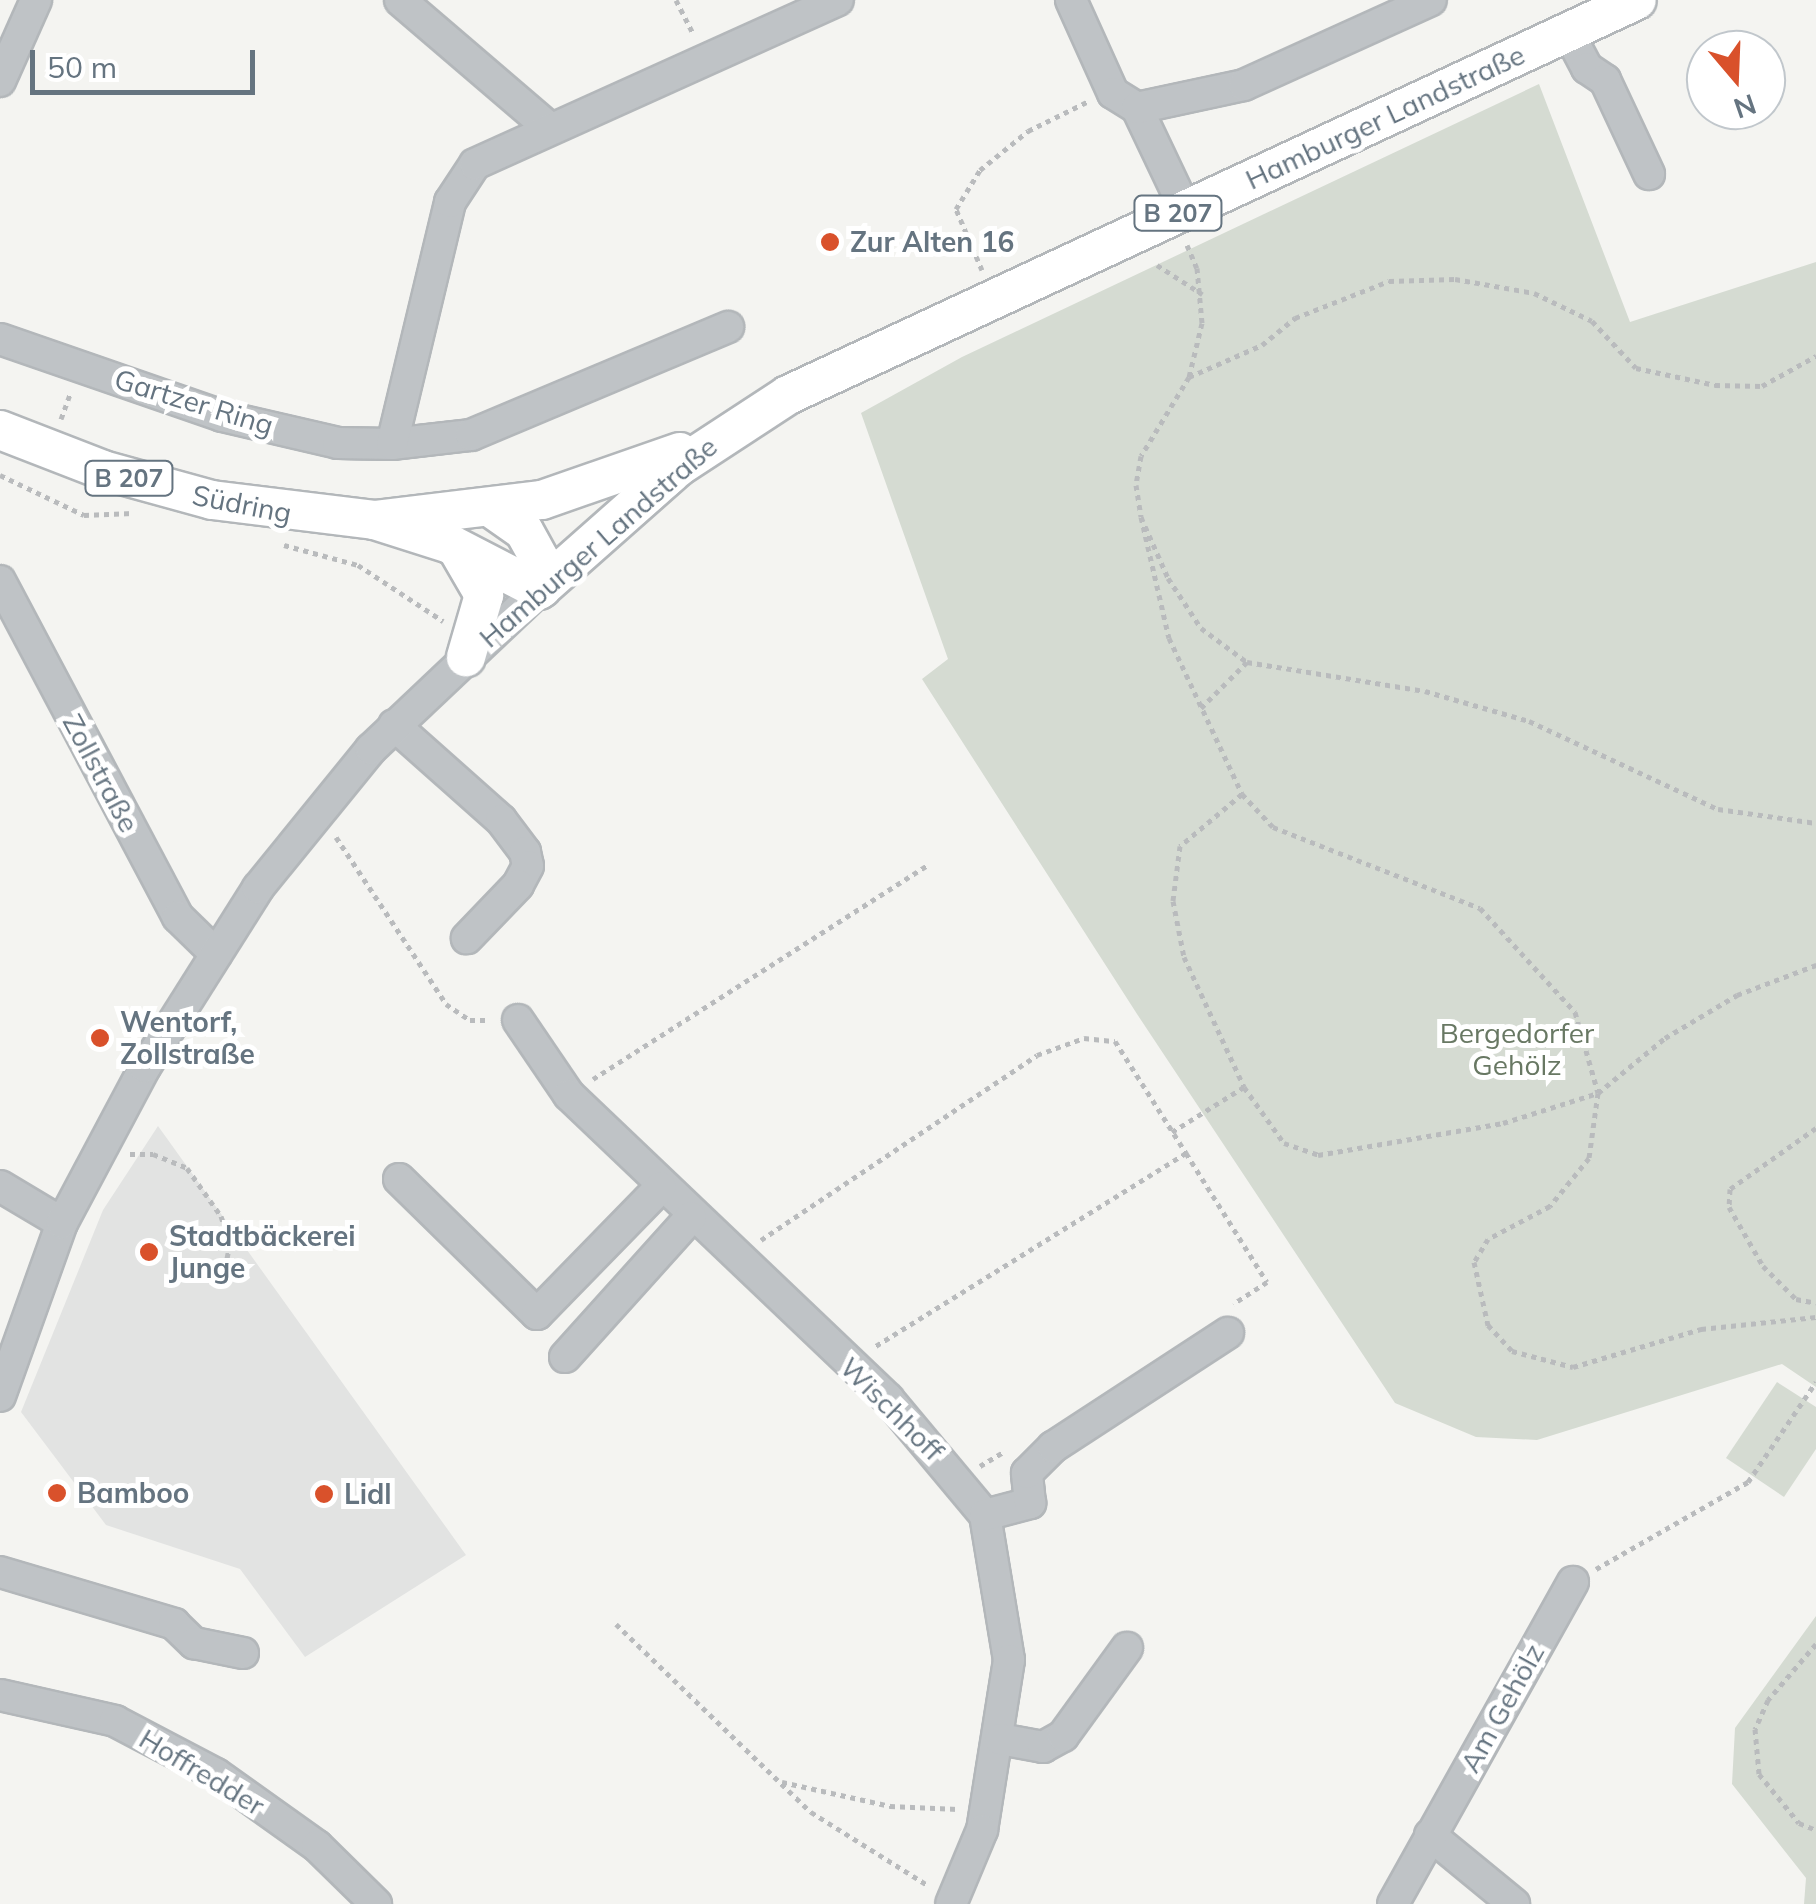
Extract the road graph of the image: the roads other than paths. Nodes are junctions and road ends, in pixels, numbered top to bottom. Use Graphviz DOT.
graph roads {
  1 [pos="36,0"];
  2 [pos="400,0"];
  3 [pos="838,0"];
  4 [pos="1071,0"];
  5 [pos="1431,0"];
  6 [pos="1637,0"];
  7 [pos="1568,32"];
  8 [pos="0,81"];
  9 [pos="1125,101"];
  10 [pos="548,127"];
  11 [pos="1649,174"];
  12 [pos="1179,212"];
  13 [pos="728,327"];
  14 [pos="0,339"];
  15 [pos="0,430"];
  16 [pos="722,433"];
  17 [pos="392,444"];
  18 [pos="491,508"];
  19 [pos="374,520"];
  20 [pos="450,544"];
  21 [pos="0,581"];
  22 [pos="541,589"];
  23 [pos="466,657"];
  24 [pos="394,725"];
  25 [pos="468,938"];
  26 [pos="216,954"];
  27 [pos="518,1020"];
  28 [pos="398,1178"];
  29 [pos="0,1186"];
  30 [pos="660,1187"];
  31 [pos="691,1217"];
  32 [pos="62,1223"];
  33 [pos="1223,1323"];
  34 [pos="565,1357"];
  35 [pos="0,1396"];
  36 [pos="985,1516"];
  37 [pos="0,1572"];
  38 [pos="1574,1582"];
  39 [pos="1127,1648"];
  40 [pos="243,1653"];
  41 [pos="0,1695"];
  42 [pos="1000,1738"];
  43 [pos="1430,1835"];
  44 [pos="952,1902"];
  45 [pos="376,1904"];
  46 [pos="1393,1904"];
  47 [pos="1514,1904"];
  1 -- 8 [label="street"];
  2 -- 10 [label="street"];
  3 -- 10 [label="street"];
  4 -- 9 [label="street"];
  5 -- 9 [label="street"];
  6 -- 7 [label="main road, Hamburger Landstraße / B 207"];
  7 -- 11 [label="street"];
  7 -- 12 [label="main road, Hamburger Landstraße / B 207"];
  9 -- 12 [label="street"];
  10 -- 17 [label="street"];
  12 -- 16 [label="main road, Hamburger Landstraße / B 207"];
  13 -- 17 [label="street, Gartzer Ring"];
  14 -- 17 [label="street, Gartzer Ring"];
  15 -- 19 [label="main road, Südring / B 207"];
  16 -- 18 [label="main road, Südring / B 207"];
  16 -- 22 [label="main road, Hamburger Landstraße / B 207"];
  18 -- 19 [label="main road, Südring / B 207"];
  18 -- 22 [label="main road"];
  19 -- 20 [label="main road, Südring / B 207"];
  20 -- 22 [label="main road, Südring / B 207"];
  20 -- 23 [label="main road"];
  21 -- 26 [label="street, Zollstraße"];
  22 -- 23 [label="street, Hamburger Landstraße"];
  23 -- 24 [label="street, Hamburger Landstraße"];
  24 -- 25 [label="street"];
  24 -- 26 [label="street, Hamburger Landstraße"];
  26 -- 32 [label="street, Hamburger Landstraße"];
  27 -- 30 [label="street, Wischhoff"];
  28 -- 30 [label="street"];
  29 -- 32 [label="street"];
  30 -- 31 [label="street, Wischhoff"];
  31 -- 34 [label="street"];
  31 -- 36 [label="street, Wischhoff"];
  32 -- 35 [label="street, Hamburger Landstraße"];
  33 -- 36 [label="street"];
  36 -- 42 [label="street, Wischhoff"];
  37 -- 40 [label="street"];
  38 -- 43 [label="street, Am Gehölz"];
  39 -- 42 [label="street"];
  41 -- 45 [label="street, Hoffredder"];
  42 -- 44 [label="street, Wischhoff"];
  43 -- 46 [label="street, Am Gehölz"];
  43 -- 47 [label="street"];
}
